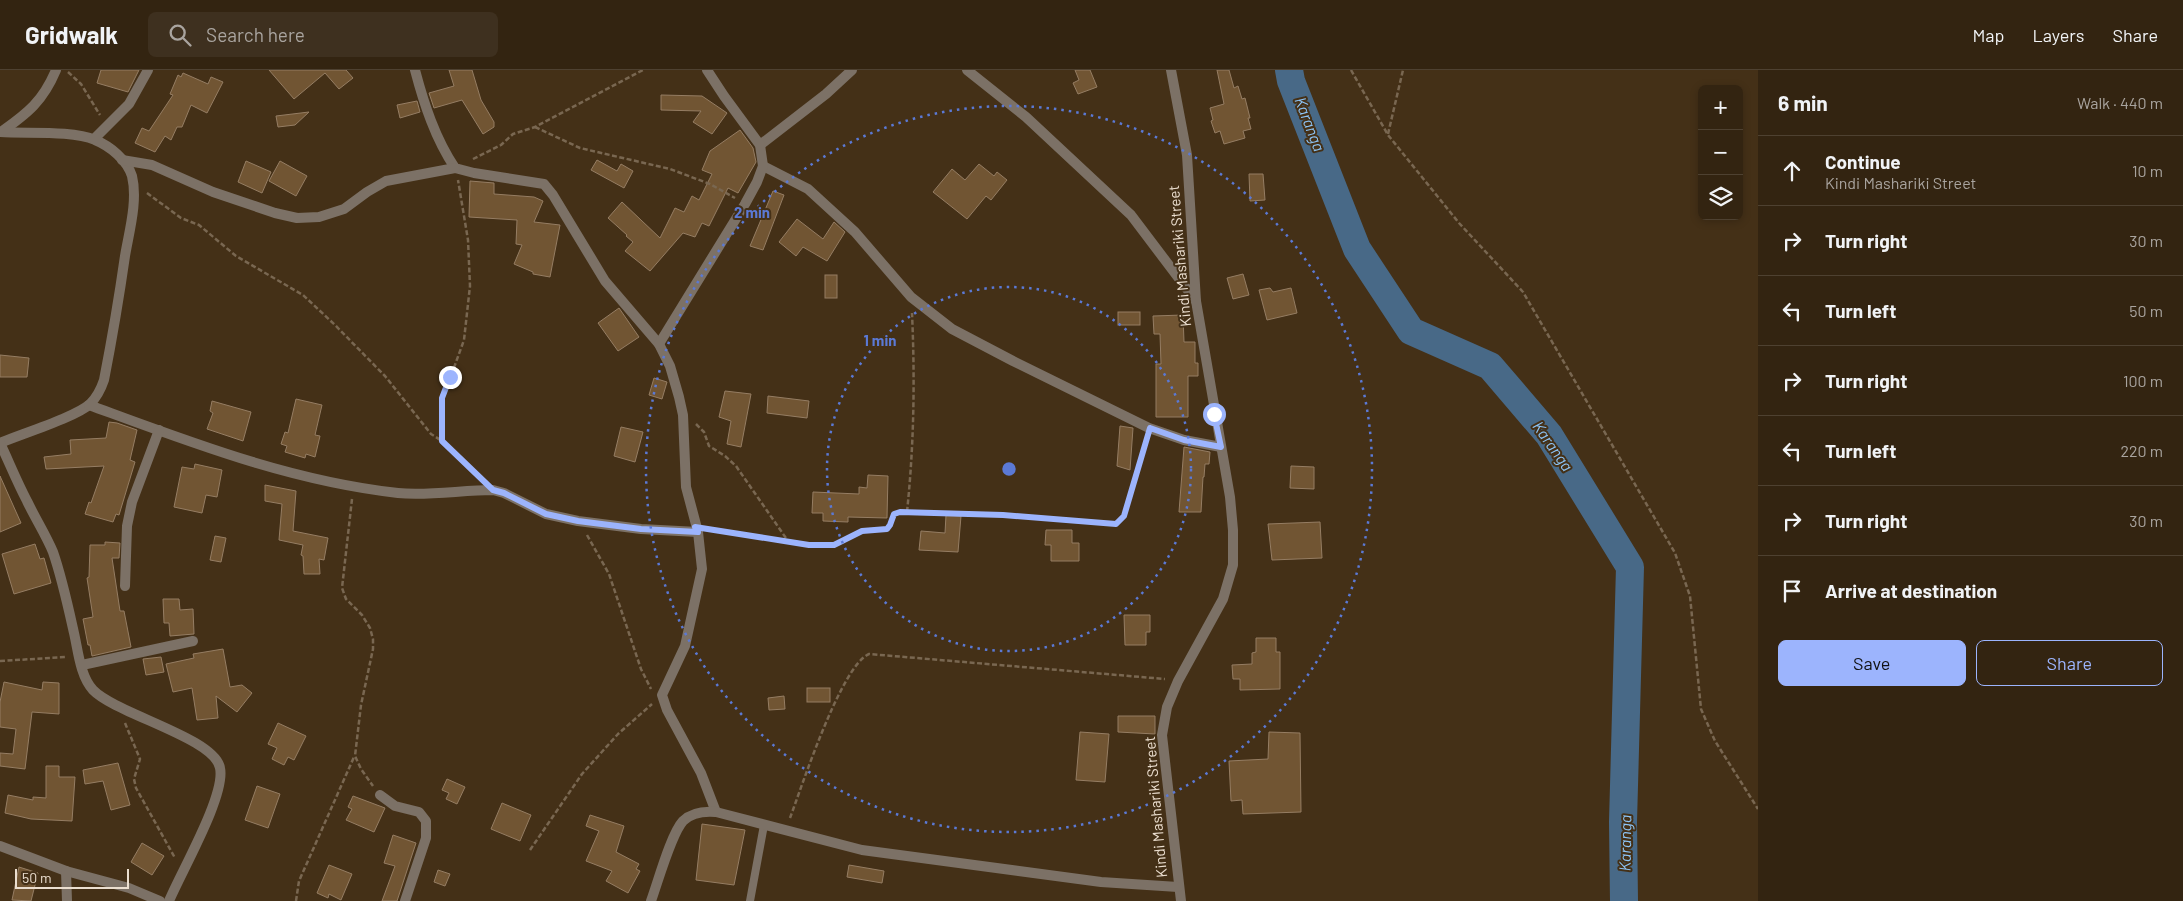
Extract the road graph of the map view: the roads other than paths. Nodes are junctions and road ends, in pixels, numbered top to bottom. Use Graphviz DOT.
graph roads {
  1 [pos="56,70"];
  2 [pos="148,70"];
  3 [pos="415,70"];
  4 [pos="707,70"];
  5 [pos="852,70"];
  6 [pos="967,70"];
  7 [pos="1171,70"];
  8 [pos="1,132"];
  9 [pos="94,139"];
  10 [pos="760,145"];
  11 [pos="122,160"];
  12 [pos="454,166"];
  13 [pos="763,166"];
  14 [pos="1196,301"];
  15 [pos="659,344"];
  16 [pos="89,405"];
  17 [pos="158,430"];
  18 [pos="0,443"];
  19 [pos="1221,447"];
  20 [pos="696,530"];
  21 [pos="125,586"];
  22 [pos="193,641"];
  23 [pos="80,660"];
  24 [pos="380,795"];
  25 [pos="716,812"];
  26 [pos="764,826"];
  27 [pos="0,846"];
  28 [pos="66,871"];
  29 [pos="1178,888"];
  30 [pos="67,901"];
  31 [pos="160,901"];
  32 [pos="169,901"];
  33 [pos="405,901"];
  34 [pos="651,901"];
  35 [pos="750,901"];
  36 [pos="1181,901"];
  1 -- 8 [label="street"];
  2 -- 9 [label="street"];
  3 -- 12 [label="street"];
  4 -- 10 [label="street"];
  5 -- 10 [label="street"];
  6 -- 14 [label="street"];
  7 -- 14 [label="street, Kindi Mashariki Street"];
  8 -- 9 [label="street"];
  9 -- 11 [label="street"];
  10 -- 13 [label="street"];
  11 -- 12 [label="street"];
  11 -- 16 [label="street"];
  12 -- 15 [label="street"];
  13 -- 15 [label="street"];
  13 -- 19 [label="street"];
  14 -- 19 [label="street, Kindi Mashariki Street"];
  15 -- 20 [label="street"];
  16 -- 17 [label="street"];
  16 -- 18 [label="street"];
  17 -- 20 [label="street"];
  17 -- 21 [label="street"];
  18 -- 23 [label="street"];
  19 -- 29 [label="street, Kindi Mashariki Street"];
  20 -- 25 [label="street"];
  22 -- 23 [label="street"];
  23 -- 32 [label="street"];
  24 -- 33 [label="street"];
  25 -- 26 [label="street"];
  25 -- 34 [label="street"];
  26 -- 29 [label="street"];
  26 -- 35 [label="lane"];
  27 -- 28 [label="street"];
  28 -- 30 [label="street"];
  28 -- 31 [label="street"];
  29 -- 36 [label="street, Kindi Mashariki Street"];
}
